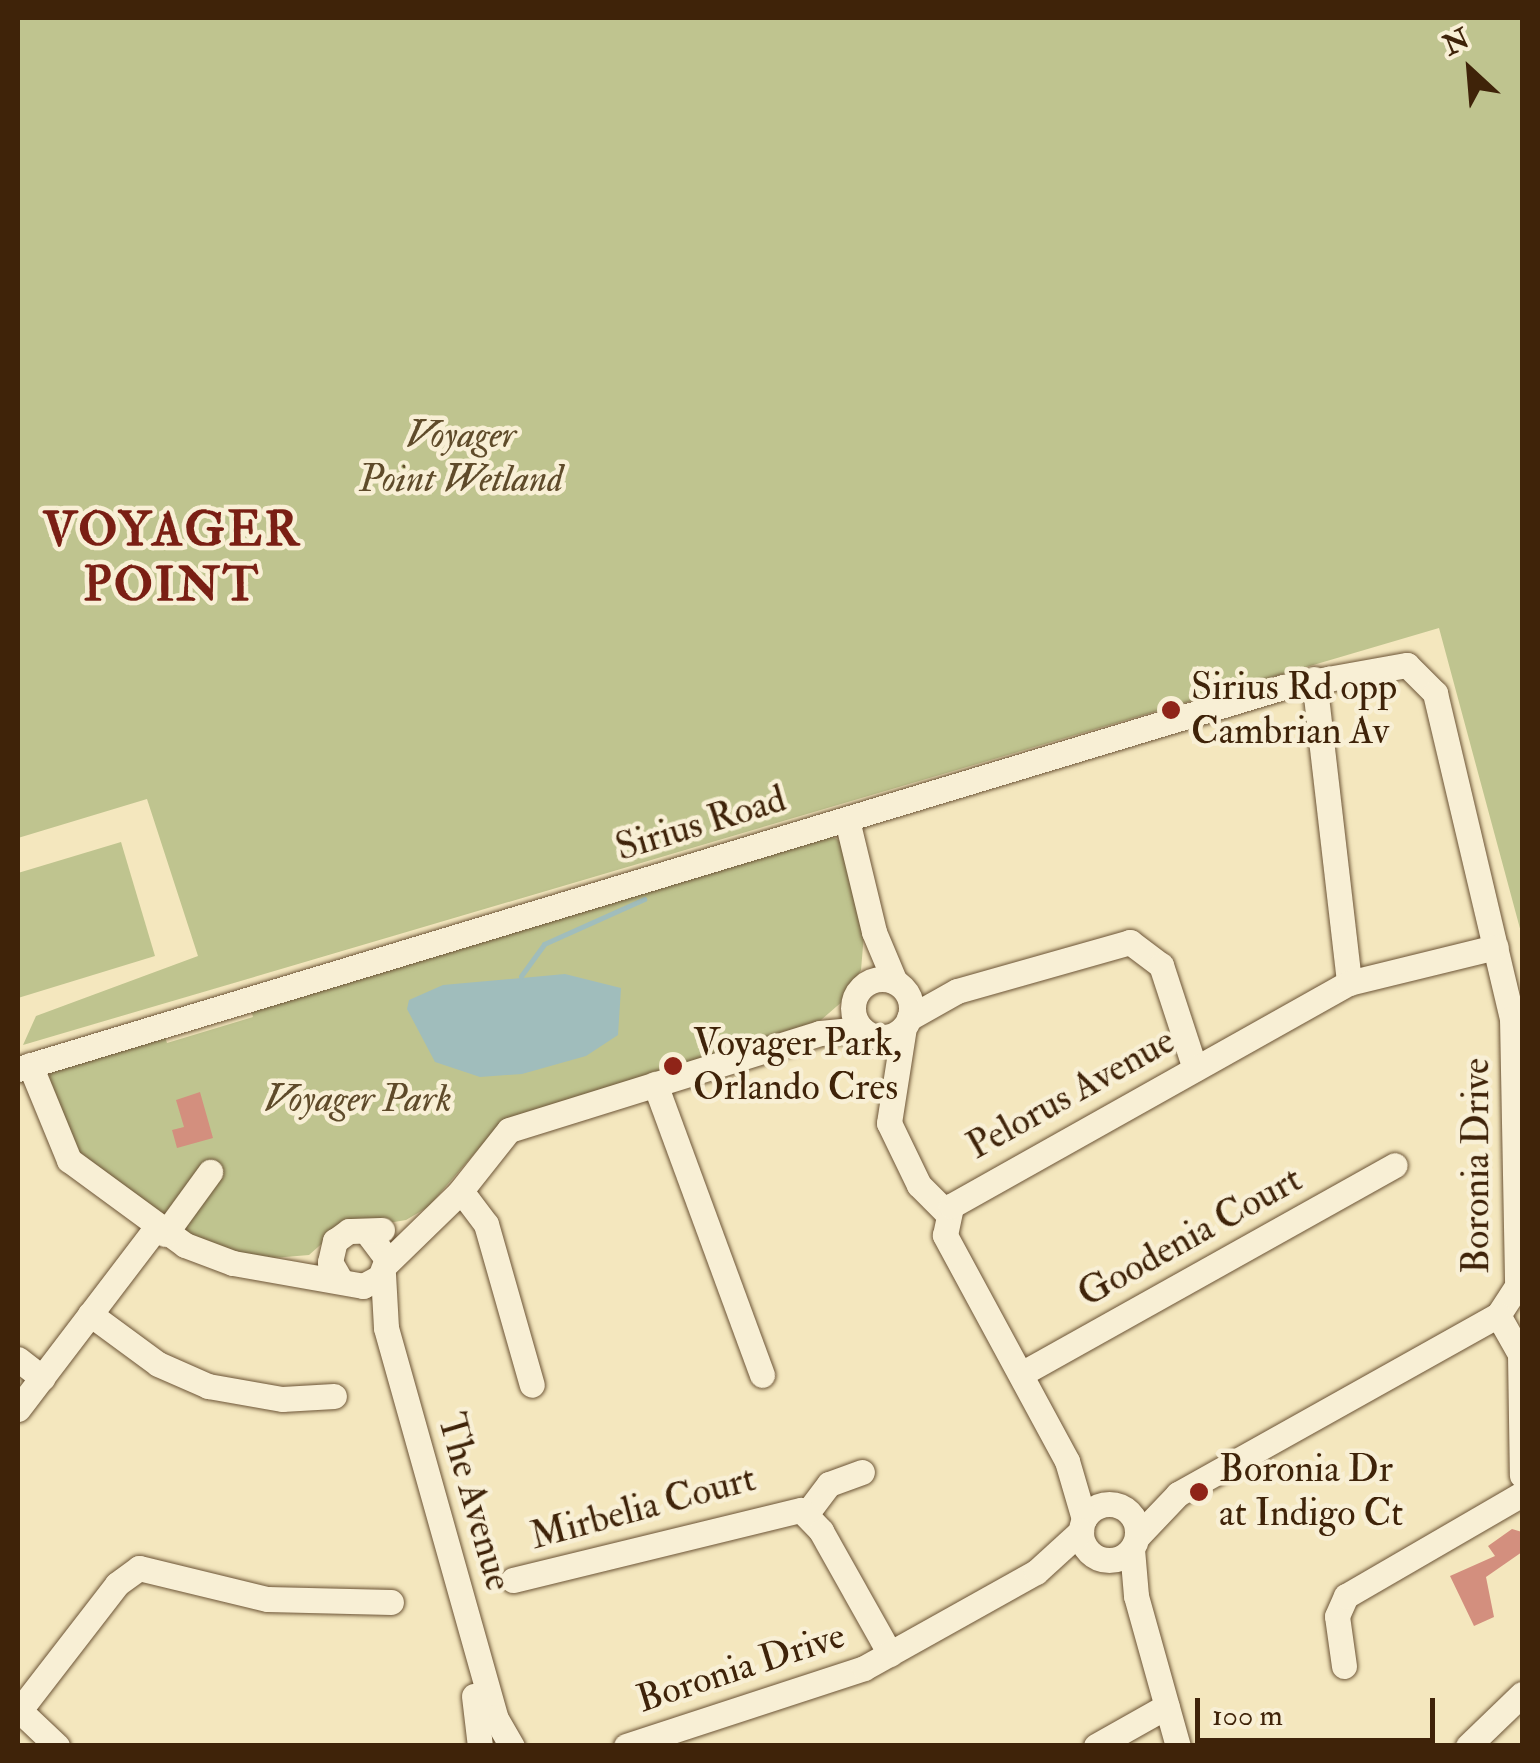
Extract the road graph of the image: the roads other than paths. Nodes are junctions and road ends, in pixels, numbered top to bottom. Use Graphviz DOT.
graph roads {
  1 [pos="1408,665"];
  2 [pos="1314,679"];
  3 [pos="847,820"];
  4 [pos="874,932"];
  5 [pos="1496,947"];
  6 [pos="1348,983"];
  7 [pos="900,986"];
  8 [pos="957,992"];
  9 [pos="860,993"];
  10 [pos="906,1023"];
  11 [pos="820,1033"];
  12 [pos="870,1033"];
  13 [pos="24,1067"];
  14 [pos="1195,1068"];
  15 [pos="894,1072"];
  16 [pos="655,1084"];
  17 [pos="1396,1165"];
  18 [pos="210,1172"];
  19 [pos="461,1191"];
  20 [pos="946,1212"];
  21 [pos="435,1216"];
  22 [pos="366,1231"];
  23 [pos="160,1232"];
  24 [pos="331,1249"];
  25 [pos="294,1268"];
  26 [pos="385,1268"];
  27 [pos="348,1284"];
  28 [pos="90,1314"];
  29 [pos="1498,1315"];
  30 [pos="18,1359"];
  31 [pos="1021,1374"];
  32 [pos="762,1376"];
  33 [pos="42,1378"];
  34 [pos="532,1385"];
  35 [pos="334,1396"];
  36 [pos="18,1410"];
  37 [pos="1067,1461"];
  38 [pos="862,1472"];
  39 [pos="1522,1475"];
  40 [pos="1178,1494"];
  41 [pos="1522,1494"];
  42 [pos="1116,1506"];
  43 [pos="807,1513"];
  44 [pos="1083,1525"];
  45 [pos="1134,1543"];
  46 [pos="1102,1559"];
  47 [pos="1036,1572"];
  48 [pos="513,1580"];
  49 [pos="1136,1596"];
  50 [pos="391,1602"];
  51 [pos="890,1654"];
  52 [pos="1344,1666"];
  53 [pos="1519,1695"];
  54 [pos="1167,1706"];
  55 [pos="18,1710"];
  56 [pos="56,1746"];
  57 [pos="480,1746"];
  58 [pos="512,1746"];
  59 [pos="626,1746"];
  60 [pos="1096,1746"];
  61 [pos="1178,1746"];
  62 [pos="1468,1746"];
  1 -- 2 [label="street, Sirius Road"];
  1 -- 5 [label="street, Boronia Drive"];
  2 -- 3 [label="street, Sirius Road"];
  2 -- 6 [label="street"];
  3 -- 4 [label="street"];
  3 -- 13 [label="street, Sirius Road"];
  4 -- 7 [label="street"];
  4 -- 9 [label="street"];
  5 -- 6 [label="street, Pelorus Avenue"];
  5 -- 29 [label="street, Boronia Drive"];
  6 -- 14 [label="street, Pelorus Avenue"];
  7 -- 8 [label="street"];
  7 -- 9 [label="street"];
  7 -- 10 [label="street"];
  8 -- 10 [label="street"];
  8 -- 14 [label="street"];
  9 -- 11 [label="street"];
  9 -- 12 [label="street"];
  10 -- 12 [label="street"];
  10 -- 15 [label="street"];
  11 -- 12 [label="street"];
  11 -- 16 [label="street"];
  12 -- 15 [label="street"];
  13 -- 23 [label="street"];
  14 -- 20 [label="street, Pelorus Avenue"];
  15 -- 20 [label="street"];
  16 -- 19 [label="street"];
  16 -- 32 [label="street"];
  17 -- 31 [label="street, Goodenia Court"];
  18 -- 23 [label="street"];
  19 -- 21 [label="street"];
  19 -- 34 [label="street"];
  20 -- 31 [label="street, Pelorus Avenue"];
  21 -- 22 [label="street"];
  21 -- 26 [label="street"];
  22 -- 24 [label="street"];
  22 -- 26 [label="street"];
  23 -- 25 [label="street"];
  23 -- 28 [label="street"];
  24 -- 25 [label="street"];
  24 -- 27 [label="street"];
  25 -- 27 [label="street"];
  26 -- 27 [label="street"];
  26 -- 58 [label="street, The Avenue"];
  27 -- 57 [label="street, The Avenue"];
  28 -- 33 [label="street"];
  28 -- 35 [label="street"];
  29 -- 39 [label="street"];
  29 -- 40 [label="street, Boronia Drive"];
  30 -- 33 [label="street"];
  31 -- 37 [label="street, Pelorus Avenue"];
  33 -- 36 [label="street"];
  37 -- 42 [label="street, Pelorus Avenue"];
  37 -- 44 [label="street, Pelorus Avenue"];
  38 -- 43 [label="street"];
  40 -- 42 [label="street, Boronia Drive"];
  40 -- 45 [label="street, Boronia Drive"];
  41 -- 52 [label="street"];
  42 -- 44 [label="street, Boronia Drive"];
  42 -- 45 [label="street, Pelorus Avenue"];
  43 -- 48 [label="street, Mirbelia Court"];
  43 -- 51 [label="street, Mirbelia Court"];
  44 -- 46 [label="street, Pelorus Avenue"];
  44 -- 47 [label="street, Boronia Drive"];
  45 -- 46 [label="street, Boronia Drive"];
  45 -- 49 [label="street, Pelorus Avenue"];
  46 -- 47 [label="street, Boronia Drive"];
  46 -- 49 [label="street, Pelorus Avenue"];
  47 -- 51 [label="street, Boronia Drive"];
  49 -- 54 [label="street"];
  50 -- 55 [label="street"];
  51 -- 59 [label="street, Boronia Drive"];
  53 -- 62 [label="street"];
  54 -- 60 [label="street"];
  54 -- 61 [label="street"];
  55 -- 56 [label="street"];
}
